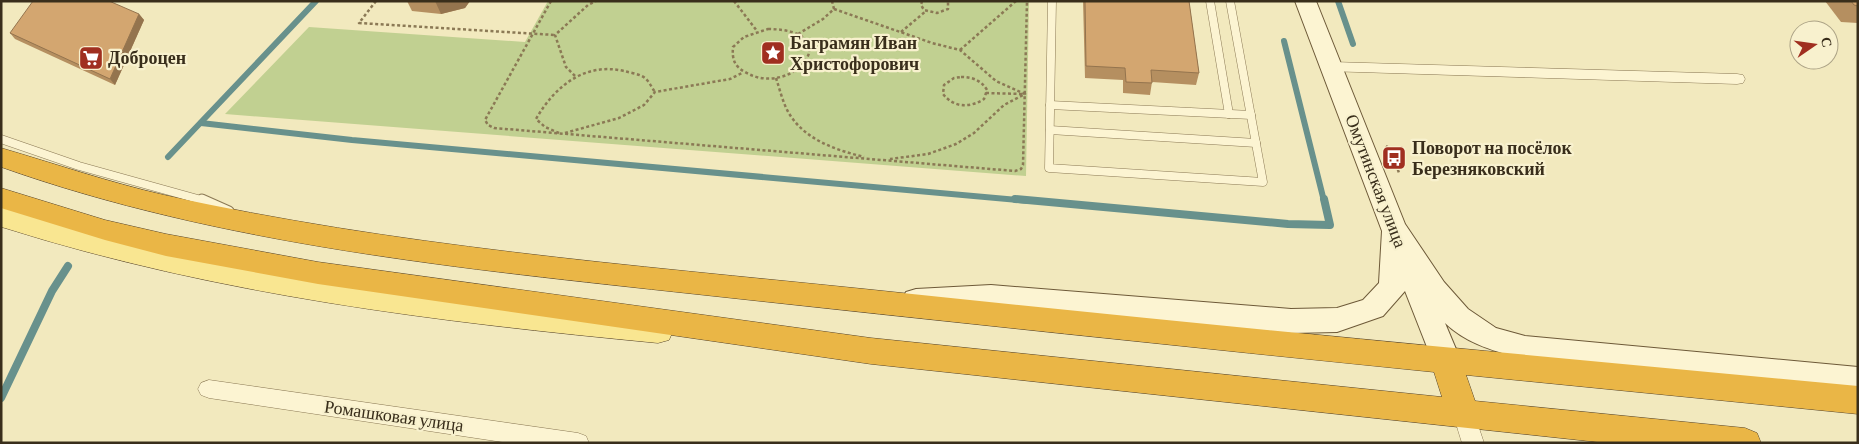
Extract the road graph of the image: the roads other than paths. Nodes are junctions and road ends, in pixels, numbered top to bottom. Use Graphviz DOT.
graph roads {
  1 [pos="1052,1"];
  2 [pos="1210,1"];
  3 [pos="1230,1"];
  4 [pos="1305,1"];
  5 [pos="1332,66"];
  6 [pos="1737,79"];
  7 [pos="1050,105"];
  8 [pos="1229,114"];
  9 [pos="1251,115"];
  10 [pos="1050,130"];
  11 [pos="1,139"];
  12 [pos="1256,143"];
  13 [pos="1,157"];
  14 [pos="1,198"];
  15 [pos="1,216"];
  16 [pos="261,224"];
  17 [pos="1395,230"];
  18 [pos="878,303"];
  19 [pos="871,351"];
  20 [pos="1446,360"];
  21 [pos="1858,380"];
  22 [pos="209,389"];
  23 [pos="1858,400"];
  24 [pos="1469,429"];
  25 [pos="578,443"];
  26 [pos="1745,443"];
  1 -- 7 [label="lane"];
  2 -- 8 [label="lane"];
  3 -- 9 [label="lane"];
  4 -- 5 [label="street, Омутинская улица"];
  5 -- 6 [label="street"];
  5 -- 17 [label="street, Омутинская улица"];
  7 -- 8 [label="lane"];
  7 -- 10 [label="lane"];
  8 -- 9 [label="lane"];
  9 -- 12 [label="lane"];
  10 -- 12 [label="lane"];
  10 -- 12 [label="lane"];
  11 -- 16 [label="lane"];
  13 -- 16 [label="highway"];
  14 -- 19 [label="highway"];
  15 -- 19 [label="main road"];
  16 -- 18 [label="highway"];
  17 -- 18 [label="street"];
  17 -- 20 [label="street, Омутинская улица"];
  17 -- 21 [label="street"];
  18 -- 20 [label="highway"];
  19 -- 24 [label="highway"];
  20 -- 23 [label="highway"];
  20 -- 24 [label="highway"];
  22 -- 25 [label="street, Ромашковая улица"];
  24 -- 26 [label="highway"];
}
